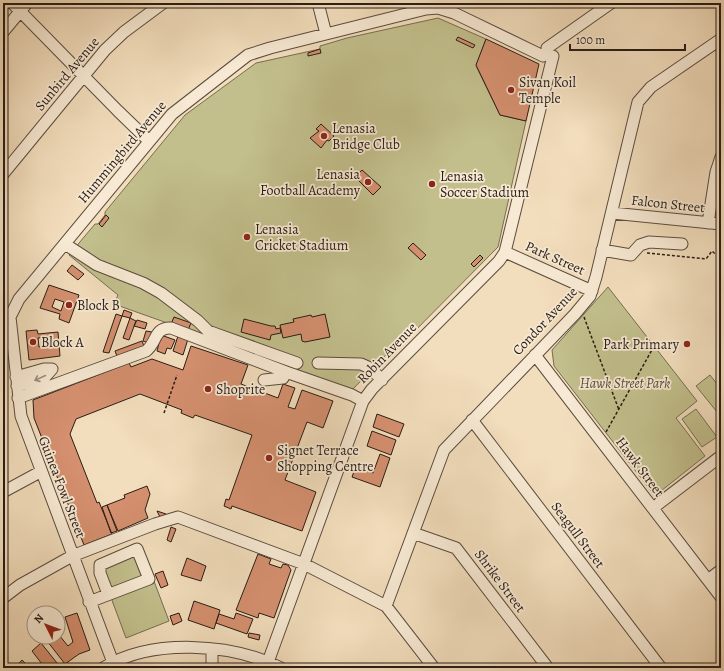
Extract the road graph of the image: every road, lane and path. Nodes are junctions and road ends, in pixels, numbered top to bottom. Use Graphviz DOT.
graph roads {
  1 [pos="12,3"];
  2 [pos="163,3"];
  3 [pos="318,3"];
  4 [pos="611,3"];
  5 [pos="24,7"];
  6 [pos="3,32"];
  7 [pos="326,34"];
  8 [pos="721,39"];
  9 [pos="548,53"];
  10 [pos="83,76"];
  11 [pos="149,141"];
  12 [pos="721,157"];
  13 [pos="3,174"];
  14 [pos="612,213"];
  15 [pos="708,223"];
  16 [pos="721,224"];
  17 [pos="65,244"];
  18 [pos="682,244"];
  19 [pos="602,250"];
  20 [pos="505,252"];
  21 [pos="647,253"];
  22 [pos="721,259"];
  23 [pos="592,291"];
  24 [pos="583,315"];
  25 [pos="6,317"];
  26 [pos="652,348"];
  27 [pos="535,354"];
  28 [pos="296,363"];
  29 [pos="318,363"];
  30 [pos="286,372"];
  31 [pos="177,375"];
  32 [pos="264,380"];
  33 [pos="382,380"];
  34 [pos="18,398"];
  35 [pos="363,401"];
  36 [pos="619,410"];
  37 [pos="164,413"];
  38 [pos="472,420"];
  39 [pos="604,434"];
  40 [pos="721,456"];
  41 [pos="40,472"];
  42 [pos="3,492"];
  43 [pos="653,508"];
  44 [pos="413,533"];
  45 [pos="72,556"];
  46 [pos="304,564"];
  47 [pos="721,570"];
  48 [pos="708,580"];
  49 [pos="108,594"];
  50 [pos="721,597"];
  51 [pos="3,598"];
  52 [pos="89,602"];
  53 [pos="386,606"];
  54 [pos="212,649"];
  55 [pos="268,662"];
  56 [pos="212,663"];
  57 [pos="114,665"];
  58 [pos="103,668"];
  59 [pos="281,668"];
  60 [pos="434,668"];
  61 [pos="548,668"];
  62 [pos="661,668"];
  1 -- 5 [label="street"];
  2 -- 10 [label="street, Sunbird Avenue"];
  3 -- 7 [label="street"];
  4 -- 9 [label="street"];
  5 -- 6 [label="street"];
  5 -- 10 [label="street"];
  7 -- 9 [label="street, Hummingbird Avenue"];
  7 -- 11 [label="street, Hummingbird Avenue"];
  8 -- 14 [label="street, Condor Avenue"];
  9 -- 20 [label="street, Robin Avenue"];
  10 -- 11 [label="street"];
  10 -- 13 [label="street, Sunbird Avenue"];
  11 -- 17 [label="street, Hummingbird Avenue"];
  12 -- 15 [label="street"];
  14 -- 15 [label="street, Falcon Street"];
  14 -- 19 [label="street, Condor Avenue"];
  15 -- 16 [label="street, Falcon Street"];
  17 -- 25 [label="street, Hummingbird Avenue"];
  17 -- 28 [label="street"];
  18 -- 19 [label="street"];
  19 -- 23 [label="street, Condor Avenue"];
  20 -- 23 [label="street, Park Street"];
  20 -- 33 [label="street, Robin Avenue"];
  21 -- 22 [label="path"];
  23 -- 27 [label="street, Condor Avenue"];
  24 -- 36 [label="path"];
  25 -- 34 [label="street, Guinea Fowl Street"];
  26 -- 36 [label="path"];
  27 -- 38 [label="street, Condor Avenue"];
  27 -- 43 [label="street, Hawk Street"];
  29 -- 33 [label="street"];
  30 -- 32 [label="street"];
  30 -- 34 [label="street"];
  30 -- 35 [label="street"];
  31 -- 37 [label="path"];
  33 -- 35 [label="street, Robin Avenue"];
  34 -- 41 [label="street, Guinea Fowl Street"];
  35 -- 46 [label="street, Robin Avenue"];
  36 -- 39 [label="path"];
  38 -- 44 [label="street, Condor Avenue"];
  38 -- 62 [label="street, Seagull Street"];
  40 -- 43 [label="street"];
  41 -- 42 [label="street"];
  41 -- 45 [label="street, Guinea Fowl Street"];
  43 -- 48 [label="street, Hawk Street"];
  44 -- 53 [label="street, Condor Avenue"];
  44 -- 61 [label="street, Shrike Street"];
  45 -- 46 [label="street"];
  45 -- 51 [label="street"];
  45 -- 52 [label="street, Guinea Fowl Street"];
  46 -- 53 [label="street"];
  46 -- 55 [label="street, Robin Avenue"];
  47 -- 48 [label="street"];
  48 -- 50 [label="street, Hawk Street"];
  49 -- 49 [label="street"];
  49 -- 52 [label="street"];
  52 -- 57 [label="street, Guinea Fowl Street"];
  53 -- 60 [label="street"];
  54 -- 55 [label="street"];
  54 -- 56 [label="street"];
  54 -- 57 [label="street"];
  55 -- 59 [label="street"];
  57 -- 58 [label="street"];
}
